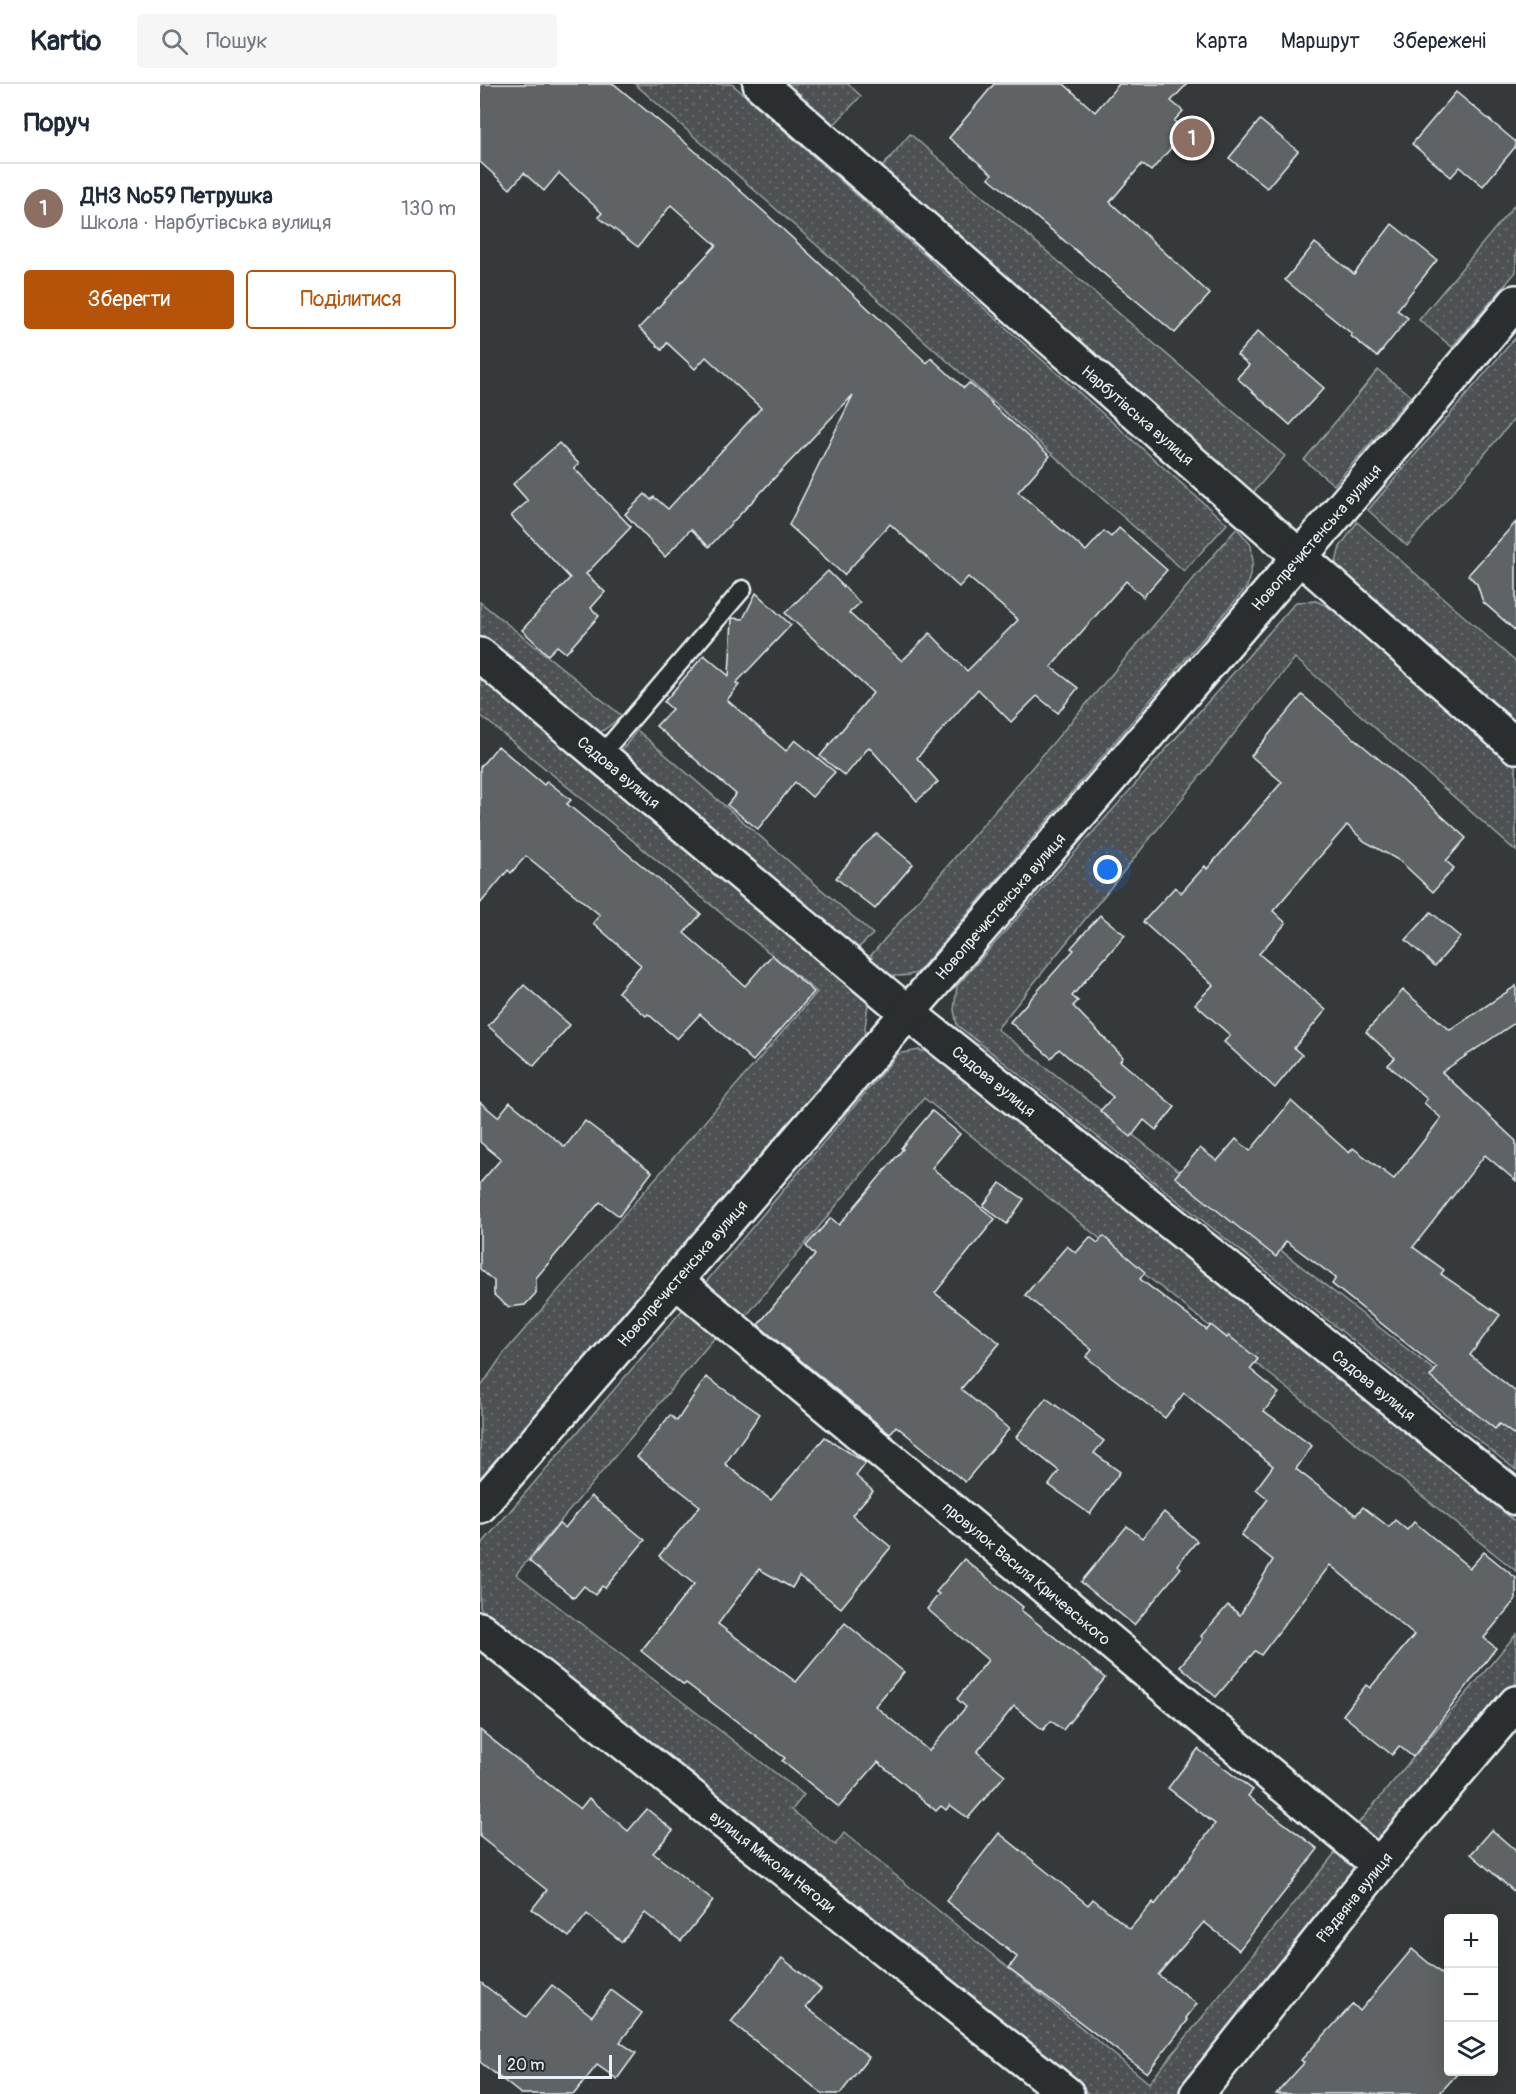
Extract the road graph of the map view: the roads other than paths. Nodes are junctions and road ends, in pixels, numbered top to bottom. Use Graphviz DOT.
graph roads {
  1 [pos="760,84"];
  2 [pos="1516,302"];
  3 [pos="1300,556"];
  4 [pos="743,589"];
  5 [pos="480,655"];
  6 [pos="1516,746"];
  7 [pos="600,756"];
  8 [pos="908,1013"];
  9 [pos="676,1281"];
  10 [pos="1516,1498"];
  11 [pos="480,1506"];
  12 [pos="480,1629"];
  13 [pos="1516,1703"];
  14 [pos="1379,1865"];
  15 [pos="1067,2094"];
  16 [pos="1197,2094"];
  1 -- 3 [label="street, Нарбутівська вулиця"];
  2 -- 3 [label="street, Новопречистенська вулиця"];
  3 -- 6 [label="street, Нарбутівська вулиця"];
  3 -- 8 [label="street, Новопречистенська вулиця"];
  4 -- 7 [label="lane"];
  5 -- 7 [label="street, Садова вулиця"];
  7 -- 8 [label="street, Садова вулиця"];
  8 -- 9 [label="street, Новопречистенська вулиця"];
  8 -- 10 [label="street, Садова вулиця"];
  9 -- 11 [label="street, Новопречистенська вулиця"];
  9 -- 14 [label="street, провулок Василя Кричевського"];
  12 -- 15 [label="street, вулиця Миколи Негоди"];
  13 -- 14 [label="street, Різдвяна вулиця"];
  14 -- 16 [label="street, Різдвяна вулиця"];
}
